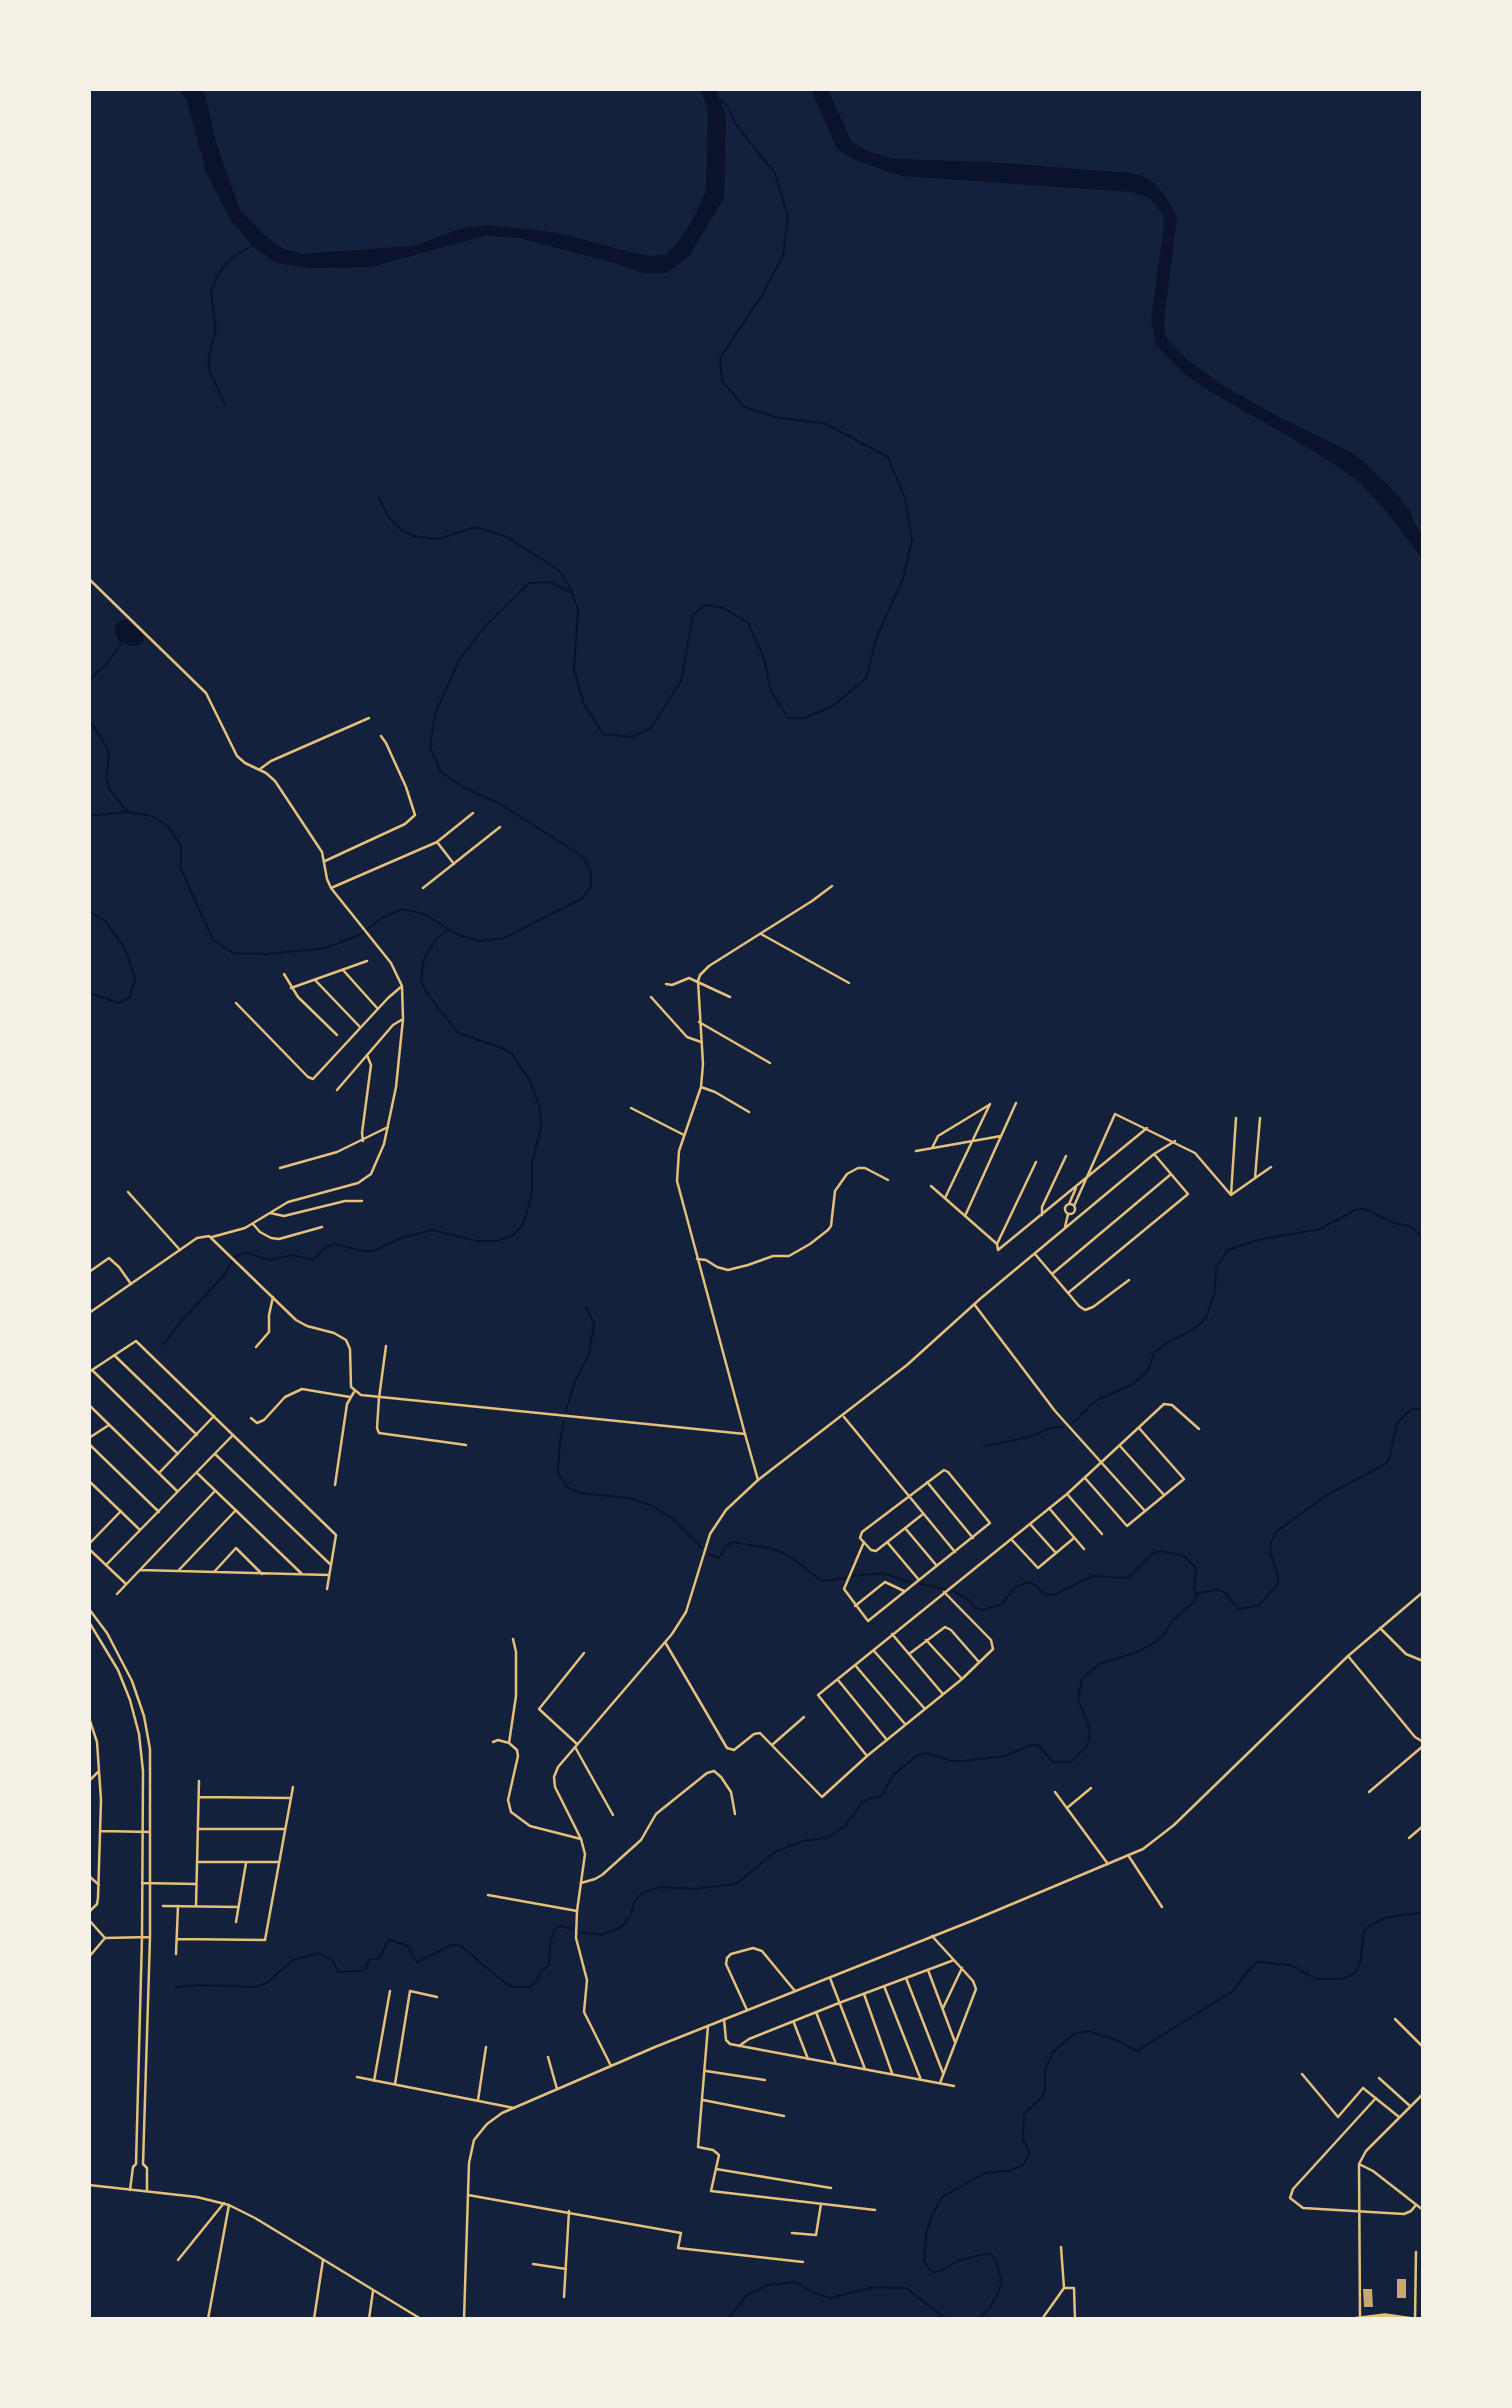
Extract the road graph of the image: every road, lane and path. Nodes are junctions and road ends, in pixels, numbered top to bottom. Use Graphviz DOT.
graph roads {
  1 [pos="89,579"];
  2 [pos="369,718"];
  3 [pos="380,736"];
  4 [pos="260,769"];
  5 [pos="473,813"];
  6 [pos="499,827"];
  7 [pos="437,842"];
  8 [pos="325,861"];
  9 [pos="454,864"];
  10 [pos="832,886"];
  11 [pos="331,888"];
  12 [pos="423,888"];
  13 [pos="761,934"];
  14 [pos="367,961"];
  15 [pos="342,970"];
  16 [pos="284,974"];
  17 [pos="315,980"];
  18 [pos="698,981"];
  19 [pos="849,983"];
  20 [pos="666,984"];
  21 [pos="402,986"];
  22 [pos="291,988"];
  23 [pos="651,998"];
  24 [pos="730,998"];
  25 [pos="236,1003"];
  26 [pos="378,1009"];
  27 [pos="403,1019"];
  28 [pos="699,1022"];
  29 [pos="360,1027"];
  30 [pos="337,1035"];
  31 [pos="701,1042"];
  32 [pos="367,1055"];
  33 [pos="770,1063"];
  34 [pos="702,1087"];
  35 [pos="337,1090"];
  36 [pos="1016,1103"];
  37 [pos="631,1108"];
  38 [pos="750,1112"];
  39 [pos="1236,1118"];
  40 [pos="1260,1118"];
  41 [pos="388,1127"];
  42 [pos="1147,1128"];
  43 [pos="684,1135"];
  44 [pos="1001,1136"];
  45 [pos="363,1141"];
  46 [pos="972,1141"];
  47 [pos="1175,1141"];
  48 [pos="932,1148"];
  49 [pos="916,1151"];
  50 [pos="1154,1154"];
  51 [pos="1066,1156"];
  52 [pos="1037,1162"];
  53 [pos="1271,1167"];
  54 [pos="280,1168"];
  55 [pos="1171,1174"];
  56 [pos="1255,1178"];
  57 [pos="1085,1179"];
  58 [pos="888,1180"];
  59 [pos="931,1186"];
  60 [pos="1076,1187"];
  61 [pos="128,1192"];
  62 [pos="1231,1195"];
  63 [pos="945,1198"];
  64 [pos="362,1201"];
  65 [pos="1069,1204"];
  66 [pos="1074,1206"];
  67 [pos="270,1213"];
  68 [pos="1070,1213"];
  69 [pos="1042,1215"];
  70 [pos="965,1216"];
  71 [pos="1077,1219"];
  72 [pos="253,1224"];
  73 [pos="322,1227"];
  74 [pos="1065,1229"];
  75 [pos="212,1237"];
  76 [pos="997,1244"];
  77 [pos="180,1250"];
  78 [pos="1035,1254"];
  79 [pos="697,1259"];
  80 [pos="89,1272"];
  81 [pos="1052,1275"];
  82 [pos="1129,1280"];
  83 [pos="131,1284"];
  84 [pos="1068,1293"];
  85 [pos="273,1297"];
  86 [pos="974,1304"];
  87 [pos="89,1313"];
  88 [pos="386,1346"];
  89 [pos="256,1348"];
  90 [pos="114,1355"];
  91 [pos="90,1371"];
  92 [pos="354,1392"];
  93 [pos="351,1397"];
  94 [pos="379,1398"];
  95 [pos="89,1405"];
  96 [pos="214,1416"];
  97 [pos="843,1416"];
  98 [pos="251,1418"];
  99 [pos="109,1425"];
  100 [pos="1139,1428"];
  101 [pos="1199,1429"];
  102 [pos="745,1434"];
  103 [pos="197,1435"];
  104 [pos="233,1435"];
  105 [pos="89,1438"];
  106 [pos="89,1444"];
  107 [pos="466,1445"];
  108 [pos="1120,1446"];
  109 [pos="178,1454"];
  110 [pos="215,1454"];
  111 [pos="1103,1462"];
  112 [pos="197,1473"];
  113 [pos="159,1474"];
  114 [pos="1085,1478"];
  115 [pos="758,1480"];
  116 [pos="89,1481"];
  117 [pos="927,1482"];
  118 [pos="335,1485"];
  119 [pos="215,1491"];
  120 [pos="178,1492"];
  121 [pos="1067,1494"];
  122 [pos="1164,1495"];
  123 [pos="909,1496"];
  124 [pos="1049,1508"];
  125 [pos="236,1510"];
  126 [pos="121,1511"];
  127 [pos="1146,1511"];
  128 [pos="159,1512"];
  129 [pos="923,1514"];
  130 [pos="1030,1524"];
  131 [pos="905,1528"];
  132 [pos="141,1530"];
  133 [pos="1102,1534"];
  134 [pos="973,1538"];
  135 [pos="1074,1538"];
  136 [pos="1011,1539"];
  137 [pos="864,1542"];
  138 [pos="887,1542"];
  139 [pos="89,1544"];
  140 [pos="89,1549"];
  141 [pos="1084,1549"];
  142 [pos="955,1552"];
  143 [pos="1056,1553"];
  144 [pos="106,1565"];
  145 [pos="331,1565"];
  146 [pos="937,1566"];
  147 [pos="140,1570"];
  148 [pos="178,1571"];
  149 [pos="214,1572"];
  150 [pos="262,1574"];
  151 [pos="302,1574"];
  152 [pos="330,1575"];
  153 [pos="919,1580"];
  154 [pos="126,1584"];
  155 [pos="327,1589"];
  156 [pos="905,1591"];
  157 [pos="944,1592"];
  158 [pos="1423,1592"];
  159 [pos="117,1594"];
  160 [pos="855,1606"];
  161 [pos="89,1609"];
  162 [pos="89,1622"];
  163 [pos="1380,1628"];
  164 [pos="892,1634"];
  165 [pos="513,1639"];
  166 [pos="926,1640"];
  167 [pos="665,1642"];
  168 [pos="116,1648"];
  169 [pos="873,1650"];
  170 [pos="109,1651"];
  171 [pos="584,1653"];
  172 [pos="909,1654"];
  173 [pos="1348,1656"];
  174 [pos="1423,1661"];
  175 [pos="980,1663"];
  176 [pos="855,1665"];
  177 [pos="837,1679"];
  178 [pos="961,1679"];
  179 [pos="943,1695"];
  180 [pos="925,1709"];
  181 [pos="144,1716"];
  182 [pos="804,1717"];
  183 [pos="89,1718"];
  184 [pos="136,1718"];
  185 [pos="905,1725"];
  186 [pos="94,1731"];
  187 [pos="89,1736"];
  188 [pos="887,1740"];
  189 [pos="493,1742"];
  190 [pos="509,1743"];
  191 [pos="1423,1744"];
  192 [pos="772,1745"];
  193 [pos="576,1746"];
  194 [pos="867,1756"];
  195 [pos="100,1770"];
  196 [pos="89,1781"];
  197 [pos="199,1781"];
  198 [pos="293,1787"];
  199 [pos="1091,1788"];
  200 [pos="1055,1792"];
  201 [pos="1369,1792"];
  202 [pos="198,1797"];
  203 [pos="290,1798"];
  204 [pos="1067,1808"];
  205 [pos="735,1814"];
  206 [pos="613,1815"];
  207 [pos="1423,1826"];
  208 [pos="198,1829"];
  209 [pos="285,1829"];
  210 [pos="101,1831"];
  211 [pos="143,1832"];
  212 [pos="151,1832"];
  213 [pos="1409,1838"];
  214 [pos="580,1839"];
  215 [pos="1128,1855"];
  216 [pos="197,1862"];
  217 [pos="246,1862"];
  218 [pos="279,1862"];
  219 [pos="1108,1864"];
  220 [pos="89,1876"];
  221 [pos="142,1883"];
  222 [pos="150,1883"];
  223 [pos="581,1883"];
  224 [pos="196,1884"];
  225 [pos="99,1885"];
  226 [pos="488,1895"];
  227 [pos="163,1906"];
  228 [pos="178,1906"];
  229 [pos="196,1906"];
  230 [pos="238,1907"];
  231 [pos="1162,1907"];
  232 [pos="577,1911"];
  233 [pos="89,1912"];
  234 [pos="89,1920"];
  235 [pos="236,1922"];
  236 [pos="932,1936"];
  237 [pos="142,1937"];
  238 [pos="150,1937"];
  239 [pos="105,1938"];
  240 [pos="177,1938"];
  241 [pos="176,1954"];
  242 [pos="89,1956"];
  243 [pos="954,1960"];
  244 [pos="961,1968"];
  245 [pos="928,1970"];
  246 [pos="830,1977"];
  247 [pos="906,1978"];
  248 [pos="884,1986"];
  249 [pos="795,1991"];
  250 [pos="390,1992"];
  251 [pos="864,1994"];
  252 [pos="437,1997"];
  253 [pos="839,2003"];
  254 [pos="943,2008"];
  255 [pos="747,2010"];
  256 [pos="816,2012"];
  257 [pos="724,2019"];
  258 [pos="1395,2019"];
  259 [pos="793,2021"];
  260 [pos="708,2026"];
  261 [pos="956,2043"];
  262 [pos="739,2046"];
  263 [pos="1423,2046"];
  264 [pos="486,2047"];
  265 [pos="548,2057"];
  266 [pos="807,2059"];
  267 [pos="836,2064"];
  268 [pos="611,2066"];
  269 [pos="865,2069"];
  270 [pos="706,2071"];
  271 [pos="944,2073"];
  272 [pos="893,2074"];
  273 [pos="1302,2074"];
  274 [pos="357,2077"];
  275 [pos="1378,2078"];
  276 [pos="765,2080"];
  277 [pos="921,2080"];
  278 [pos="374,2081"];
  279 [pos="940,2083"];
  280 [pos="394,2084"];
  281 [pos="954,2086"];
  282 [pos="557,2089"];
  283 [pos="1423,2094"];
  284 [pos="1376,2098"];
  285 [pos="478,2100"];
  286 [pos="703,2100"];
  287 [pos="1410,2106"];
  288 [pos="514,2108"];
  289 [pos="784,2116"];
  290 [pos="1399,2117"];
  291 [pos="136,2164"];
  292 [pos="143,2164"];
  293 [pos="1359,2164"];
  294 [pos="716,2169"];
  295 [pos="89,2185"];
  296 [pos="831,2188"];
  297 [pos="130,2190"];
  298 [pos="147,2191"];
  299 [pos="468,2195"];
  300 [pos="227,2204"];
  301 [pos="821,2204"];
  302 [pos="1416,2205"];
  303 [pos="875,2210"];
  304 [pos="1423,2210"];
  305 [pos="569,2211"];
  306 [pos="1358,2211"];
  307 [pos="792,2233"];
  308 [pos="1061,2247"];
  309 [pos="1416,2252"];
  310 [pos="178,2260"];
  311 [pos="323,2260"];
  312 [pos="803,2262"];
  313 [pos="533,2264"];
  314 [pos="566,2269"];
  315 [pos="1063,2288"];
  316 [pos="373,2290"];
  317 [pos="564,2297"];
  318 [pos="1360,2317"];
  319 [pos="208,2319"];
  320 [pos="314,2319"];
  321 [pos="369,2319"];
  322 [pos="421,2319"];
  323 [pos="464,2319"];
  324 [pos="1042,2319"];
  325 [pos="1075,2319"];
  326 [pos="1352,2319"];
  327 [pos="1414,2319"];
  1 -- 4 [label="street"];
  2 -- 4 [label="street"];
  3 -- 8 [label="street"];
  4 -- 8 [label="street"];
  5 -- 7 [label="street"];
  6 -- 9 [label="street"];
  7 -- 9 [label="street"];
  7 -- 11 [label="street"];
  8 -- 11 [label="street"];
  9 -- 12 [label="street"];
  10 -- 13 [label="street"];
  11 -- 21 [label="street"];
  13 -- 18 [label="street"];
  13 -- 19 [label="street"];
  14 -- 15 [label="street"];
  15 -- 17 [label="street"];
  15 -- 26 [label="street"];
  16 -- 22 [label="street"];
  17 -- 22 [label="street"];
  17 -- 29 [label="street"];
  18 -- 20 [label="street"];
  18 -- 24 [label="street"];
  18 -- 28 [label="street"];
  21 -- 26 [label="street"];
  21 -- 27 [label="street"];
  22 -- 30 [label="street"];
  23 -- 31 [label="street"];
  25 -- 29 [label="street"];
  26 -- 29 [label="street"];
  27 -- 32 [label="street"];
  27 -- 41 [label="street"];
  28 -- 31 [label="street"];
  28 -- 33 [label="street"];
  31 -- 34 [label="street"];
  32 -- 35 [label="street"];
  32 -- 45 [label="street"];
  34 -- 38 [label="street"];
  34 -- 43 [label="street"];
  36 -- 44 [label="street"];
  37 -- 43 [label="street"];
  39 -- 62 [label="street"];
  40 -- 56 [label="street"];
  41 -- 45 [label="street"];
  41 -- 67 [label="street"];
  42 -- 47 [label="street"];
  42 -- 57 [label="street"];
  42 -- 57 [label="street"];
  43 -- 79 [label="street"];
  44 -- 46 [label="street"];
  44 -- 70 [label="street"];
  45 -- 54 [label="street"];
  46 -- 48 [label="street"];
  46 -- 48 [label="street"];
  46 -- 63 [label="street"];
  47 -- 50 [label="street"];
  47 -- 62 [label="street"];
  48 -- 49 [label="street"];
  50 -- 55 [label="street"];
  50 -- 71 [label="street"];
  51 -- 69 [label="street"];
  52 -- 76 [label="street"];
  53 -- 56 [label="street"];
  55 -- 81 [label="street"];
  55 -- 84 [label="street"];
  56 -- 62 [label="street"];
  57 -- 60 [label="street"];
  57 -- 66 [label="street"];
  58 -- 79 [label="street"];
  59 -- 63 [label="street"];
  60 -- 65 [label="street"];
  60 -- 69 [label="street"];
  61 -- 77 [label="street"];
  63 -- 70 [label="street"];
  64 -- 67 [label="street"];
  65 -- 66 [label="street"];
  65 -- 68 [label="street"];
  66 -- 68 [label="street"];
  67 -- 72 [label="street"];
  68 -- 71 [label="street"];
  68 -- 74 [label="street"];
  69 -- 76 [label="street"];
  70 -- 76 [label="street"];
  71 -- 74 [label="street"];
  72 -- 73 [label="street"];
  72 -- 75 [label="street"];
  74 -- 78 [label="street"];
  75 -- 77 [label="street"];
  75 -- 85 [label="street"];
  77 -- 83 [label="street"];
  78 -- 81 [label="street"];
  78 -- 86 [label="street"];
  79 -- 102 [label="street"];
  80 -- 83 [label="street"];
  81 -- 84 [label="street"];
  82 -- 84 [label="street"];
  83 -- 87 [label="street"];
  85 -- 89 [label="street"];
  85 -- 92 [label="street"];
  86 -- 97 [label="street"];
  86 -- 111 [label="street"];
  88 -- 94 [label="street"];
  90 -- 91 [label="street"];
  90 -- 96 [label="street"];
  90 -- 103 [label="street"];
  91 -- 109 [label="street"];
  92 -- 93 [label="street"];
  92 -- 94 [label="street"];
  93 -- 98 [label="street"];
  93 -- 118 [label="street"];
  94 -- 102 [label="street"];
  94 -- 107 [label="street"];
  95 -- 99 [label="street"];
  96 -- 103 [label="street"];
  96 -- 104 [label="street"];
  97 -- 115 [label="street"];
  97 -- 123 [label="street"];
  99 -- 105 [label="street"];
  99 -- 113 [label="street"];
  100 -- 101 [label="street"];
  100 -- 108 [label="street"];
  100 -- 122 [label="street"];
  102 -- 115 [label="street"];
  103 -- 109 [label="street"];
  104 -- 110 [label="street"];
  104 -- 145 [label="street"];
  106 -- 128 [label="street"];
  108 -- 111 [label="street"];
  108 -- 122 [label="street"];
  109 -- 113 [label="street"];
  110 -- 112 [label="street"];
  110 -- 145 [label="street"];
  111 -- 114 [label="street"];
  111 -- 127 [label="street"];
  112 -- 119 [label="street"];
  112 -- 120 [label="street"];
  113 -- 120 [label="street"];
  114 -- 121 [label="street"];
  114 -- 127 [label="street"];
  115 -- 167 [label="street"];
  116 -- 126 [label="street"];
  117 -- 123 [label="street"];
  117 -- 134 [label="street"];
  117 -- 134 [label="street"];
  119 -- 125 [label="street"];
  119 -- 147 [label="street"];
  120 -- 128 [label="street"];
  121 -- 124 [label="street"];
  121 -- 133 [label="street"];
  122 -- 127 [label="street"];
  123 -- 129 [label="street"];
  123 -- 137 [label="street"];
  124 -- 130 [label="street"];
  124 -- 135 [label="street"];
  125 -- 148 [label="street"];
  125 -- 151 [label="street"];
  126 -- 132 [label="street"];
  126 -- 139 [label="street"];
  128 -- 132 [label="street"];
  129 -- 131 [label="street"];
  129 -- 142 [label="street"];
  130 -- 136 [label="street"];
  130 -- 143 [label="street"];
  131 -- 138 [label="street"];
  131 -- 146 [label="street"];
  132 -- 144 [label="street"];
  134 -- 142 [label="street"];
  135 -- 141 [label="street"];
  135 -- 143 [label="street"];
  136 -- 143 [label="street"];
  136 -- 157 [label="street"];
  137 -- 138 [label="street"];
  137 -- 160 [label="street"];
  138 -- 153 [label="street"];
  140 -- 144 [label="street"];
  142 -- 146 [label="street"];
  144 -- 154 [label="street"];
  145 -- 152 [label="street"];
  146 -- 153 [label="street"];
  147 -- 148 [label="street"];
  147 -- 154 [label="street"];
  148 -- 149 [label="street"];
  149 -- 150 [label="street"];
  149 -- 150 [label="street"];
  150 -- 151 [label="street"];
  151 -- 152 [label="street"];
  152 -- 155 [label="street"];
  153 -- 156 [label="street"];
  154 -- 159 [label="street"];
  156 -- 160 [label="street"];
  156 -- 160 [label="street"];
  157 -- 164 [label="street"];
  157 -- 175 [label="street"];
  158 -- 163 [label="street"];
  161 -- 168 [label="street"];
  162 -- 170 [label="street"];
  163 -- 173 [label="street"];
  163 -- 174 [label="street"];
  164 -- 169 [label="street"];
  164 -- 172 [label="street"];
  165 -- 190 [label="street"];
  166 -- 172 [label="street"];
  166 -- 175 [label="street"];
  166 -- 178 [label="street"];
  167 -- 192 [label="street"];
  167 -- 193 [label="street"];
  168 -- 170 [label="street"];
  168 -- 181 [label="street"];
  169 -- 176 [label="street"];
  169 -- 180 [label="street"];
  170 -- 184 [label="street"];
  171 -- 193 [label="street"];
  172 -- 179 [label="street"];
  173 -- 191 [label="street"];
  173 -- 215 [label="street"];
  175 -- 178 [label="street"];
  176 -- 177 [label="street"];
  176 -- 185 [label="street"];
  177 -- 188 [label="street"];
  177 -- 194 [label="street"];
  178 -- 179 [label="street"];
  179 -- 180 [label="street"];
  180 -- 185 [label="street"];
  181 -- 184 [label="street"];
  181 -- 212 [label="street"];
  182 -- 192 [label="street"];
  183 -- 186 [label="street"];
  184 -- 211 [label="street"];
  185 -- 188 [label="street"];
  186 -- 187 [label="street"];
  186 -- 195 [label="street"];
  188 -- 194 [label="street"];
  189 -- 190 [label="street"];
  190 -- 214 [label="street"];
  191 -- 201 [label="street"];
  192 -- 194 [label="street"];
  193 -- 206 [label="street"];
  193 -- 214 [label="street"];
  195 -- 196 [label="street"];
  195 -- 210 [label="street"];
  197 -- 202 [label="street"];
  198 -- 203 [label="street"];
  199 -- 204 [label="street"];
  200 -- 204 [label="street"];
  202 -- 203 [label="street"];
  202 -- 208 [label="street"];
  203 -- 209 [label="street"];
  204 -- 219 [label="street"];
  205 -- 223 [label="street"];
  207 -- 213 [label="street"];
  208 -- 209 [label="street"];
  208 -- 216 [label="street"];
  209 -- 218 [label="street"];
  210 -- 211 [label="street"];
  210 -- 225 [label="street"];
  211 -- 212 [label="street"];
  211 -- 221 [label="street"];
  212 -- 222 [label="street"];
  214 -- 223 [label="street"];
  215 -- 219 [label="street"];
  215 -- 231 [label="street"];
  216 -- 217 [label="street"];
  216 -- 224 [label="street"];
  217 -- 218 [label="street"];
  217 -- 230 [label="street"];
  218 -- 240 [label="street"];
  219 -- 236 [label="street"];
  220 -- 225 [label="street"];
  221 -- 222 [label="street"];
  221 -- 237 [label="street"];
  222 -- 224 [label="street"];
  222 -- 238 [label="street"];
  223 -- 232 [label="street"];
  224 -- 229 [label="street"];
  225 -- 233 [label="street"];
  226 -- 232 [label="street"];
  227 -- 228 [label="street"];
  228 -- 229 [label="street"];
  228 -- 240 [label="street"];
  229 -- 230 [label="street"];
  230 -- 235 [label="street"];
  232 -- 268 [label="street"];
  234 -- 239 [label="street"];
  236 -- 243 [label="street"];
  236 -- 246 [label="street"];
  237 -- 238 [label="street"];
  237 -- 239 [label="street"];
  237 -- 291 [label="street"];
  238 -- 292 [label="street"];
  239 -- 242 [label="street"];
  240 -- 241 [label="street"];
  243 -- 244 [label="street"];
  243 -- 245 [label="street"];
  244 -- 254 [label="street"];
  244 -- 261 [label="street"];
  245 -- 247 [label="street"];
  245 -- 254 [label="street"];
  246 -- 249 [label="street"];
  246 -- 253 [label="street"];
  247 -- 248 [label="street"];
  247 -- 271 [label="street"];
  248 -- 251 [label="street"];
  248 -- 277 [label="street"];
  249 -- 255 [label="street"];
  249 -- 255 [label="street"];
  250 -- 278 [label="street"];
  251 -- 253 [label="street"];
  251 -- 272 [label="street"];
  252 -- 280 [label="street"];
  253 -- 256 [label="street"];
  253 -- 269 [label="street"];
  254 -- 261 [label="street"];
  255 -- 257 [label="street"];
  256 -- 259 [label="street"];
  256 -- 267 [label="street"];
  257 -- 260 [label="street"];
  257 -- 262 [label="street"];
  258 -- 263 [label="street"];
  259 -- 262 [label="street"];
  259 -- 266 [label="street"];
  260 -- 268 [label="street"];
  260 -- 270 [label="street"];
  261 -- 271 [label="street"];
  262 -- 266 [label="street"];
  264 -- 285 [label="street"];
  265 -- 282 [label="street"];
  266 -- 267 [label="street"];
  267 -- 269 [label="street"];
  268 -- 282 [label="street"];
  269 -- 272 [label="street"];
  270 -- 276 [label="street"];
  270 -- 286 [label="street"];
  271 -- 279 [label="street"];
  272 -- 277 [label="street"];
  273 -- 284 [label="street"];
  274 -- 278 [label="street"];
  275 -- 287 [label="street"];
  277 -- 279 [label="street"];
  278 -- 280 [label="street"];
  279 -- 281 [label="street"];
  280 -- 285 [label="street"];
  282 -- 288 [label="street"];
  283 -- 287 [label="street"];
  284 -- 290 [label="street"];
  284 -- 306 [label="street"];
  285 -- 288 [label="street"];
  286 -- 289 [label="street"];
  286 -- 294 [label="street"];
  287 -- 290 [label="street"];
  288 -- 299 [label="street"];
  290 -- 293 [label="street"];
  291 -- 292 [label="street"];
  291 -- 297 [label="street"];
  292 -- 298 [label="street"];
  293 -- 302 [label="street"];
  293 -- 306 [label="street"];
  294 -- 296 [label="street"];
  294 -- 301 [label="street"];
  295 -- 297 [label="street"];
  297 -- 298 [label="street"];
  298 -- 300 [label="street"];
  299 -- 305 [label="street"];
  299 -- 323 [label="street"];
  300 -- 310 [label="street"];
  300 -- 311 [label="street"];
  300 -- 319 [label="street"];
  301 -- 303 [label="street"];
  301 -- 307 [label="street"];
  302 -- 304 [label="street"];
  302 -- 306 [label="street"];
  305 -- 312 [label="street"];
  305 -- 314 [label="street"];
  306 -- 318 [label="street"];
  308 -- 315 [label="street"];
  309 -- 327 [label="street"];
  311 -- 316 [label="street"];
  311 -- 320 [label="street"];
  313 -- 314 [label="street"];
  314 -- 317 [label="street"];
  315 -- 324 [label="street"];
  315 -- 325 [label="street"];
  316 -- 321 [label="street"];
  316 -- 322 [label="street"];
  318 -- 326 [label="main road"];
  318 -- 327 [label="main road"];
}
